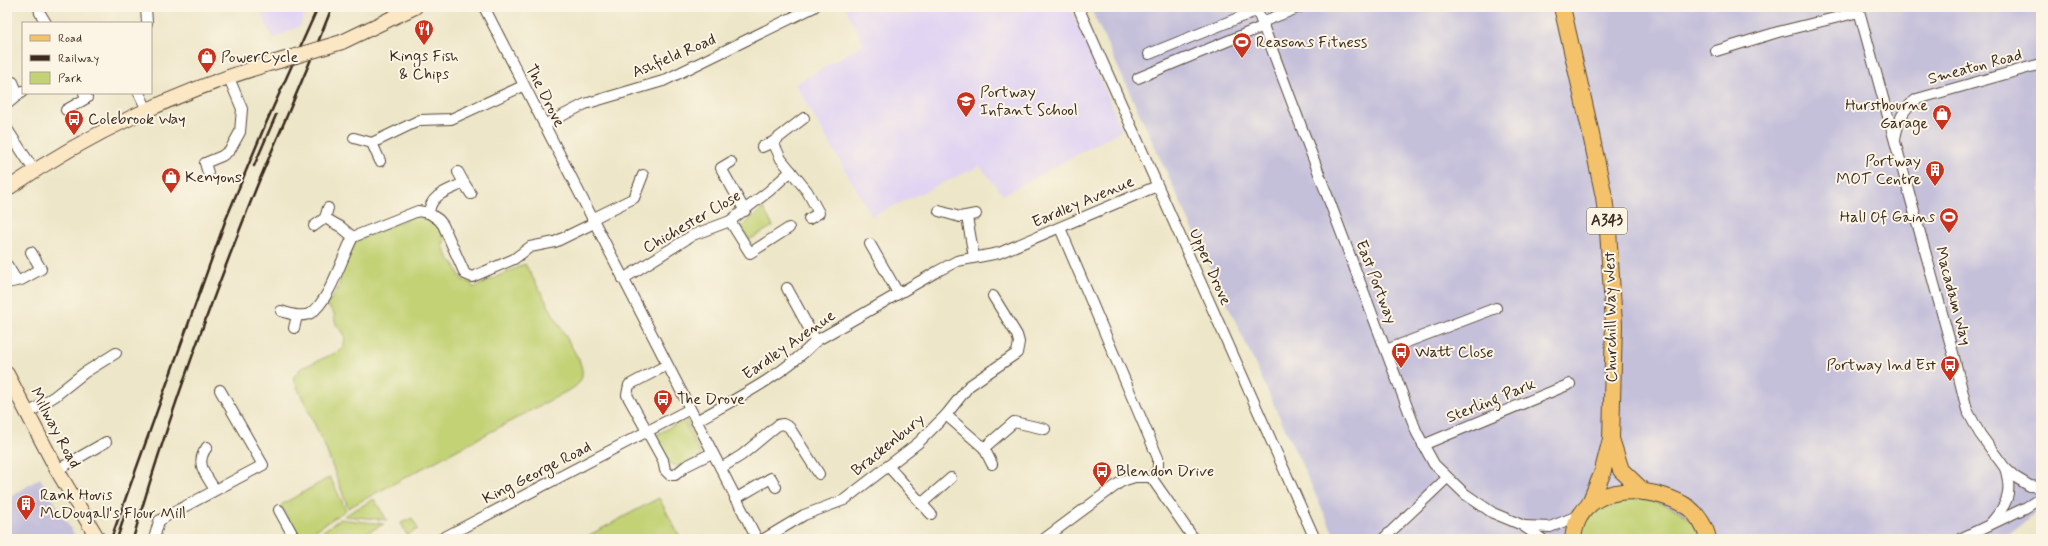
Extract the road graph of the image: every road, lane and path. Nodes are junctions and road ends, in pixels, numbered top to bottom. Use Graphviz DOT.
graph roads {
  1 [pos="40,7"];
  2 [pos="146,7"];
  3 [pos="415,7"];
  4 [pos="484,7"];
  5 [pos="814,7"];
  6 [pos="1078,7"];
  7 [pos="1300,7"];
  8 [pos="1562,7"];
  9 [pos="1257,9"];
  10 [pos="1859,10"];
  11 [pos="45,22"];
  12 [pos="147,22"];
  13 [pos="1263,24"];
  14 [pos="1716,51"];
  15 [pos="1149,54"];
  16 [pos="2041,64"];
  17 [pos="229,78"];
  18 [pos="1138,78"];
  19 [pos="13,82"];
  20 [pos="523,86"];
  21 [pos="21,92"];
  22 [pos="140,94"];
  23 [pos="89,97"];
  24 [pos="7,104"];
  25 [pos="66,110"];
  26 [pos="147,110"];
  27 [pos="804,118"];
  28 [pos="544,126"];
  29 [pos="8,130"];
  30 [pos="354,138"];
  31 [pos="1895,139"];
  32 [pos="773,142"];
  33 [pos="372,143"];
  34 [pos="762,147"];
  35 [pos="380,161"];
  36 [pos="731,162"];
  37 [pos="34,170"];
  38 [pos="790,171"];
  39 [pos="458,172"];
  40 [pos="208,173"];
  41 [pos="643,175"];
  42 [pos="464,183"];
  43 [pos="1157,186"];
  44 [pos="7,189"];
  45 [pos="471,194"];
  46 [pos="328,208"];
  47 [pos="745,211"];
  48 [pos="939,211"];
  49 [pos="429,213"];
  50 [pos="325,218"];
  51 [pos="809,219"];
  52 [pos="593,221"];
  53 [pos="730,221"];
  54 [pos="314,226"];
  55 [pos="789,228"];
  56 [pos="1060,228"];
  57 [pos="353,237"];
  58 [pos="870,244"];
  59 [pos="31,252"];
  60 [pos="974,257"];
  61 [pos="7,265"];
  62 [pos="623,279"];
  63 [pos="17,281"];
  64 [pos="7,283"];
  65 [pos="787,288"];
  66 [pos="898,293"];
  67 [pos="993,296"];
  68 [pos="1496,308"];
  69 [pos="281,311"];
  70 [pos="297,316"];
  71 [pos="294,328"];
  72 [pos="816,341"];
  73 [pos="1386,350"];
  74 [pos="116,353"];
  75 [pos="667,365"];
  76 [pos="7,374"];
  77 [pos="1570,384"];
  78 [pos="220,390"];
  79 [pos="690,410"];
  80 [pos="27,414"];
  81 [pos="946,415"];
  82 [pos="696,421"];
  83 [pos="1045,429"];
  84 [pos="647,432"];
  85 [pos="1611,439"];
  86 [pos="106,443"];
  87 [pos="1423,445"];
  88 [pos="207,447"];
  89 [pos="984,448"];
  90 [pos="712,453"];
  91 [pos="992,464"];
  92 [pos="888,466"];
  93 [pos="721,468"];
  94 [pos="2005,468"];
  95 [pos="58,470"];
  96 [pos="819,474"];
  97 [pos="1151,477"];
  98 [pos="951,478"];
  99 [pos="1447,478"];
  100 [pos="776,487"];
  101 [pos="2041,487"];
  102 [pos="215,490"];
  103 [pos="1644,492"];
  104 [pos="2041,498"];
  105 [pos="735,499"];
  106 [pos="921,504"];
  107 [pos="279,510"];
  108 [pos="1585,510"];
  109 [pos="931,514"];
  110 [pos="1522,525"];
  111 [pos="1987,527"];
  112 [pos="1709,537"];
  113 [pos="98,539"];
  114 [pos="154,539"];
  115 [pos="295,539"];
  116 [pos="441,539"];
  117 [pos="757,539"];
  118 [pos="764,539"];
  119 [pos="1044,539"];
  120 [pos="1194,539"];
  121 [pos="1315,539"];
  122 [pos="1383,539"];
  123 [pos="1542,539"];
  124 [pos="1573,539"];
  125 [pos="1960,539"];
  1 -- 11 [label="street"];
  2 -- 12 [label="street"];
  3 -- 17 [label="main road, bridge"];
  4 -- 20 [label="street, The Drove"];
  5 -- 28 [label="street, Ashfield Road"];
  6 -- 43 [label="street, Upper Drove"];
  7 -- 13 [label="street"];
  8 -- 85 [label="main road, Churchill Way West / A343"];
  9 -- 13 [label="street, East Portway"];
  9 -- 15 [label="street"];
  10 -- 14 [label="street"];
  10 -- 31 [label="street, Macadam Way"];
  13 -- 18 [label="street"];
  13 -- 73 [label="street, East Portway"];
  16 -- 31 [label="street, Smeaton Road"];
  17 -- 26 [label="main road"];
  17 -- 40 [label="street"];
  19 -- 21 [label="street"];
  20 -- 28 [label="street, The Drove"];
  20 -- 33 [label="street"];
  21 -- 24 [label="street"];
  22 -- 26 [label="street"];
  23 -- 25 [label="street"];
  26 -- 37 [label="main road"];
  27 -- 32 [label="street"];
  28 -- 52 [label="street, The Drove"];
  29 -- 37 [label="street"];
  30 -- 33 [label="street"];
  31 -- 94 [label="street, Macadam Way"];
  32 -- 34 [label="street"];
  32 -- 38 [label="street"];
  33 -- 35 [label="street"];
  36 -- 47 [label="street"];
  37 -- 44 [label="main road"];
  38 -- 47 [label="street, Chichester Close"];
  38 -- 51 [label="street"];
  39 -- 42 [label="street"];
  41 -- 52 [label="street"];
  42 -- 45 [label="street"];
  42 -- 49 [label="street"];
  43 -- 56 [label="street, Eardley Avenue"];
  43 -- 121 [label="street, Upper Drove"];
  46 -- 50 [label="street"];
  47 -- 53 [label="street, Chichester Close"];
  48 -- 60 [label="street"];
  49 -- 52 [label="street"];
  49 -- 57 [label="street"];
  50 -- 54 [label="street"];
  50 -- 57 [label="street"];
  52 -- 62 [label="street, The Drove"];
  53 -- 55 [label="street"];
  53 -- 62 [label="street, Chichester Close"];
  56 -- 60 [label="street, Eardley Avenue"];
  56 -- 97 [label="street"];
  57 -- 70 [label="street"];
  58 -- 66 [label="street"];
  59 -- 63 [label="street"];
  60 -- 66 [label="street, Eardley Avenue"];
  61 -- 63 [label="street"];
  62 -- 75 [label="street, The Drove"];
  63 -- 64 [label="street"];
  65 -- 72 [label="street"];
  66 -- 72 [label="street, Eardley Avenue"];
  67 -- 81 [label="street, Brackenbury"];
  68 -- 73 [label="street"];
  69 -- 70 [label="street"];
  70 -- 71 [label="street"];
  72 -- 82 [label="street, Eardley Avenue"];
  73 -- 87 [label="street, East Portway"];
  74 -- 80 [label="street"];
  75 -- 79 [label="street, The Drove"];
  75 -- 84 [label="street"];
  76 -- 80 [label="main road, Millway Road"];
  77 -- 87 [label="street, Sterling Park"];
  78 -- 102 [label="street"];
  79 -- 82 [label="street, The Drove"];
  79 -- 84 [label="street, King George Road"];
  80 -- 95 [label="main road, Millway Road"];
  81 -- 89 [label="street"];
  81 -- 92 [label="street, Brackenbury"];
  82 -- 90 [label="street, The Drove"];
  83 -- 89 [label="street"];
  84 -- 90 [label="street"];
  84 -- 116 [label="street, King George Road"];
  85 -- 103 [label="main road, Churchill Way West / A343"];
  85 -- 108 [label="main road, Churchill Way West / A343"];
  86 -- 95 [label="street"];
  87 -- 99 [label="street, East Portway"];
  88 -- 102 [label="street"];
  89 -- 91 [label="street"];
  90 -- 93 [label="street, The Drove"];
  92 -- 106 [label="street"];
  92 -- 118 [label="street, Brackenbury"];
  93 -- 96 [label="street"];
  93 -- 105 [label="street, The Drove"];
  94 -- 101 [label="street"];
  94 -- 111 [label="street"];
  95 -- 113 [label="main road, Millway Road"];
  97 -- 119 [label="street"];
  97 -- 120 [label="street"];
  98 -- 106 [label="street"];
  99 -- 110 [label="street, East Portway"];
  99 -- 122 [label="street"];
  100 -- 105 [label="street"];
  102 -- 114 [label="street"];
  103 -- 108 [label="main road, Churchill Way West"];
  103 -- 112 [label="main road, Churchill Way West"];
  104 -- 111 [label="street"];
  105 -- 117 [label="street, The Drove"];
  106 -- 109 [label="street"];
  107 -- 115 [label="street"];
  108 -- 110 [label="street"];
  108 -- 124 [label="main road, Churchill Way West"];
  110 -- 123 [label="street"];
  111 -- 125 [label="street"];
}
